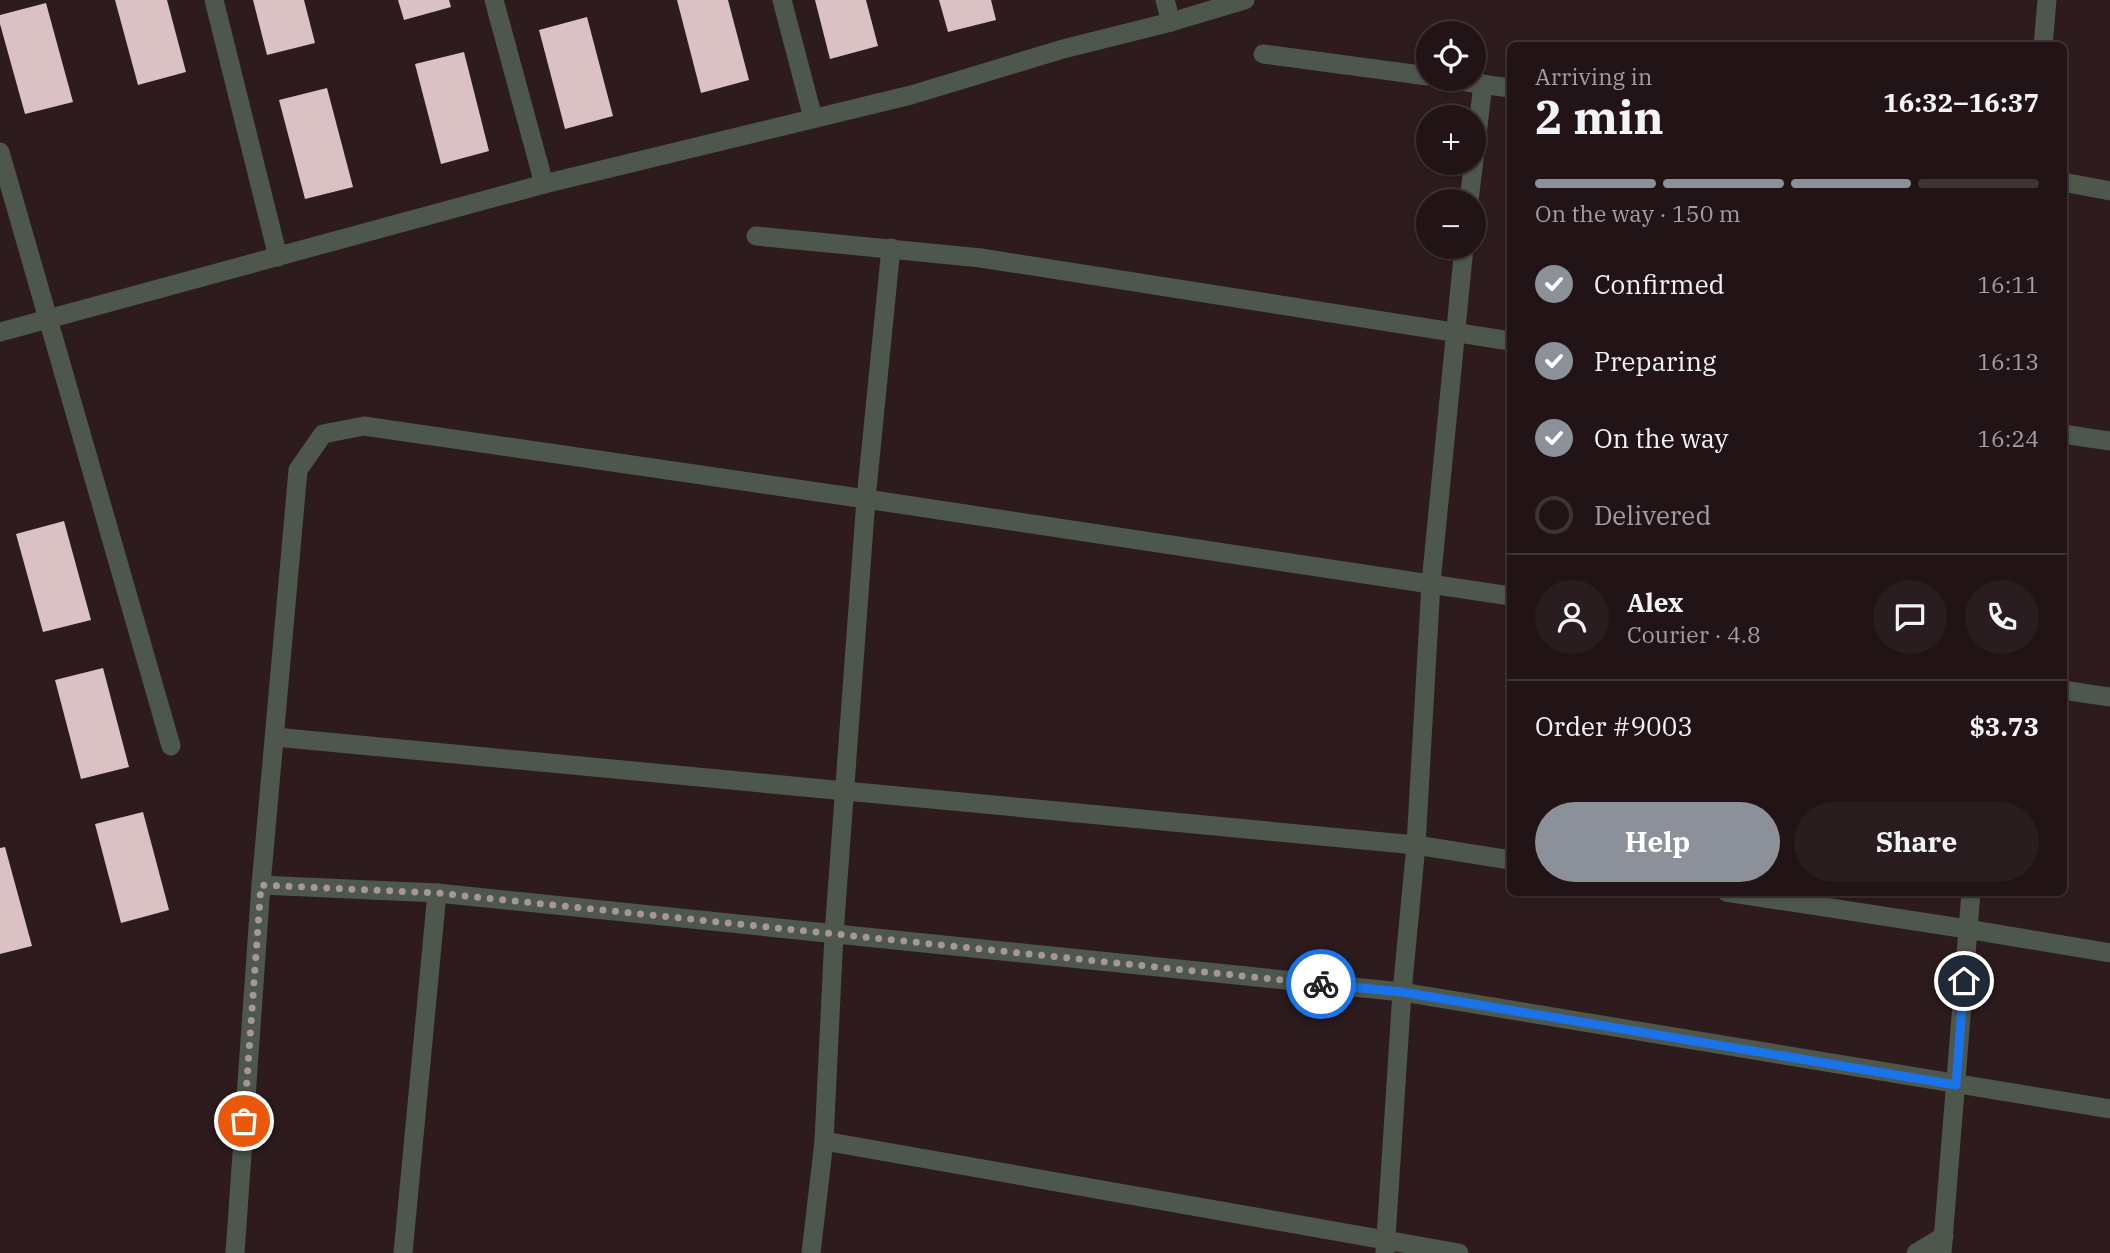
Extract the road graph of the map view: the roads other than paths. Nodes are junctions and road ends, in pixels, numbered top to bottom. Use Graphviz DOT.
graph roads {
  1 [pos="214,0"];
  2 [pos="494,0"];
  3 [pos="782,0"];
  4 [pos="1165,0"];
  5 [pos="1245,0"];
  6 [pos="2046,0"];
  7 [pos="1171,22"];
  8 [pos="2042,42"];
  9 [pos="1263,54"];
  10 [pos="1416,74"];
  11 [pos="1486,84"];
  12 [pos="1507,88"];
  13 [pos="1482,91"];
  14 [pos="813,118"];
  15 [pos="0,152"];
  16 [pos="2067,183"];
  17 [pos="544,184"];
  18 [pos="1470,189"];
  19 [pos="2110,191"];
  20 [pos="757,236"];
  21 [pos="891,248"];
  22 [pos="278,257"];
  23 [pos="1463,259"];
  24 [pos="47,319"];
  25 [pos="0,332"];
  26 [pos="1455,332"];
  27 [pos="1507,341"];
  28 [pos="2067,435"];
  29 [pos="2110,441"];
  30 [pos="866,499"];
  31 [pos="1430,583"];
  32 [pos="1507,596"];
  33 [pos="2067,691"];
  34 [pos="2110,697"];
  35 [pos="275,737"];
  36 [pos="171,746"];
  37 [pos="845,790"];
  38 [pos="1416,845"];
  39 [pos="1507,860"];
  40 [pos="261,885"];
  41 [pos="437,893"];
  42 [pos="1752,896"];
  43 [pos="1971,896"];
  44 [pos="1968,929"];
  45 [pos="834,934"];
  46 [pos="2110,953"];
  47 [pos="1402,992"];
  48 [pos="1956,1085"];
  49 [pos="2110,1109"];
  50 [pos="824,1141"];
  51 [pos="1943,1245"];
  52 [pos="1385,1246"];
  53 [pos="235,1253"];
  54 [pos="403,1253"];
  55 [pos="811,1253"];
  56 [pos="1459,1253"];
  57 [pos="1916,1253"];
  1 -- 22 [label="street"];
  2 -- 17 [label="street"];
  3 -- 14 [label="street"];
  4 -- 7 [label="street"];
  5 -- 7 [label="street"];
  6 -- 8 [label="street"];
  7 -- 14 [label="street"];
  9 -- 10 [label="street"];
  11 -- 12 [label="street"];
  13 -- 18 [label="street"];
  14 -- 17 [label="street"];
  15 -- 24 [label="street"];
  16 -- 19 [label="street"];
  17 -- 22 [label="street"];
  20 -- 21 [label="street"];
  21 -- 26 [label="street"];
  21 -- 30 [label="street"];
  22 -- 24 [label="street"];
  23 -- 26 [label="street"];
  24 -- 25 [label="street"];
  24 -- 36 [label="street"];
  26 -- 27 [label="street"];
  26 -- 31 [label="street"];
  28 -- 29 [label="street"];
  30 -- 31 [label="street"];
  30 -- 35 [label="street"];
  30 -- 37 [label="street"];
  31 -- 32 [label="street"];
  31 -- 38 [label="street"];
  33 -- 34 [label="street"];
  35 -- 37 [label="street"];
  35 -- 40 [label="street"];
  37 -- 38 [label="street"];
  37 -- 45 [label="street"];
  38 -- 39 [label="street"];
  38 -- 47 [label="street"];
  40 -- 41 [label="street"];
  40 -- 53 [label="street"];
  41 -- 45 [label="street"];
  41 -- 54 [label="street"];
  42 -- 44 [label="street"];
  43 -- 44 [label="street"];
  44 -- 46 [label="street"];
  44 -- 48 [label="street"];
  45 -- 47 [label="street"];
  45 -- 50 [label="street"];
  47 -- 48 [label="street"];
  47 -- 52 [label="street"];
  48 -- 49 [label="street"];
  48 -- 51 [label="street"];
  50 -- 52 [label="street"];
  50 -- 55 [label="street"];
  51 -- 57 [label="street"];
  52 -- 56 [label="street"];
}
